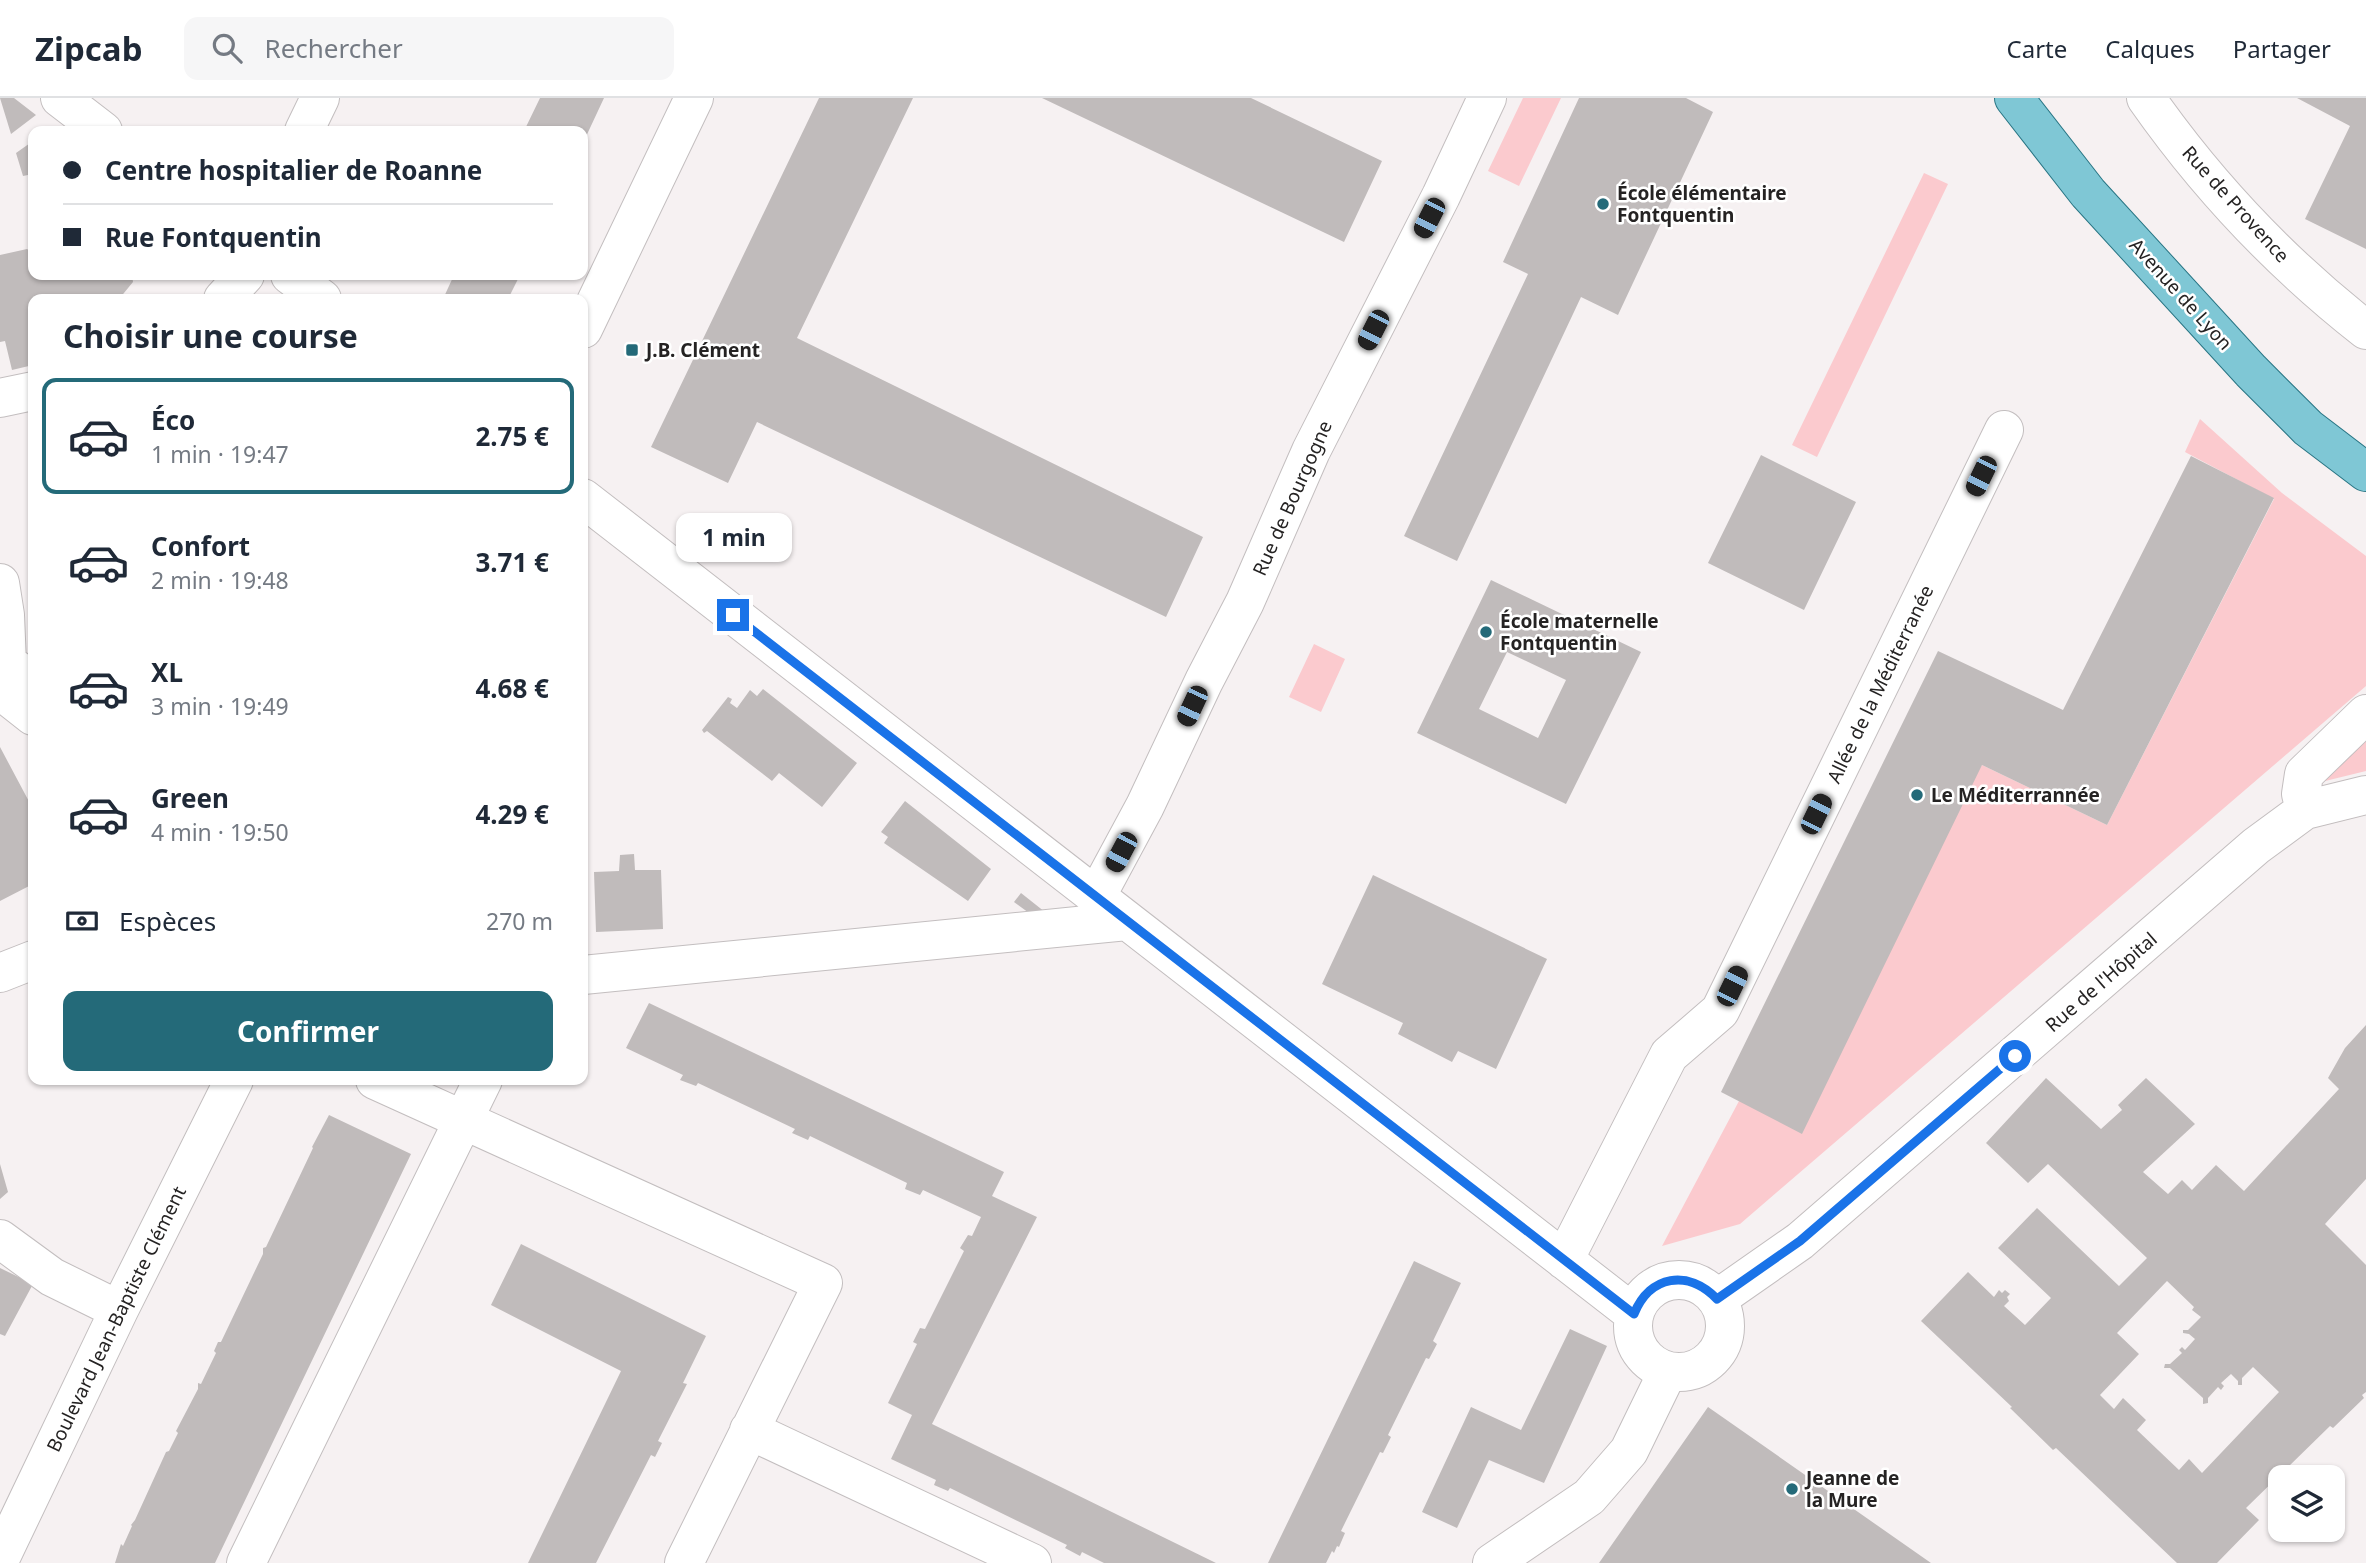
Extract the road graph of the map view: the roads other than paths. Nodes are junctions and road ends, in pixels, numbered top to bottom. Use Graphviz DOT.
graph roads {
  1 [pos="60,98"];
  2 [pos="320,98"];
  3 [pos="694,98"];
  4 [pos="1487,98"];
  5 [pos="2014,98"];
  6 [pos="2146,98"];
  7 [pos="96,126"];
  8 [pos="306,126"];
  9 [pos="240,280"];
  10 [pos="297,280"];
  11 [pos="228,294"];
  12 [pos="315,294"];
  13 [pos="588,319"];
  14 [pos="2366,330"];
  15 [pos="28,392"];
  16 [pos="0,398"];
  17 [pos="2004,430"];
  18 [pos="2366,472"];
  19 [pos="588,502"];
  20 [pos="0,583"];
  21 [pos="28,678"];
  22 [pos="0,691"];
  23 [pos="28,712"];
  24 [pos="2366,714"];
  25 [pos="2366,795"];
  26 [pos="2305,810"];
  27 [pos="1096,897"];
  28 [pos="1127,921"];
  29 [pos="28,962"];
  30 [pos="0,973"];
  31 [pos="588,975"];
  32 [pos="231,1085"];
  33 [pos="385,1085"];
  34 [pos="480,1085"];
  35 [pos="462,1119"];
  36 [pos="0,1240"];
  37 [pos="1564,1260"];
  38 [pos="1717,1299"];
  39 [pos="119,1310"];
  40 [pos="1634,1314"];
  41 [pos="1668,1371"];
  42 [pos="749,1430"];
  43 [pos="0,1559"];
  44 [pos="246,1563"];
  45 [pos="684,1563"];
  46 [pos="1031,1563"];
  47 [pos="1492,1563"];
  1 -- 7 [label="street"];
  2 -- 8 [label="street"];
  3 -- 13 [label="street"];
  4 -- 27 [label="street, Rue de Bourgogne"];
  5 -- 18 [label="main road, Avenue de Lyon"];
  6 -- 14 [label="street, Rue de Provence"];
  9 -- 11 [label="street"];
  10 -- 12 [label="street"];
  15 -- 16 [label="street"];
  17 -- 37 [label="street, Allée de la Méditerranée"];
  19 -- 27 [label="street"];
  20 -- 21 [label="street"];
  22 -- 23 [label="street"];
  24 -- 26 [label="street"];
  25 -- 26 [label="street, Rue de l'Hôpital"];
  26 -- 38 [label="street, Rue de l'Hôpital"];
  27 -- 28 [label="street"];
  28 -- 31 [label="street"];
  28 -- 37 [label="street"];
  29 -- 30 [label="street"];
  32 -- 39 [label="street, Boulevard Jean-Baptiste Clément"];
  33 -- 35 [label="street"];
  34 -- 35 [label="street"];
  35 -- 42 [label="street"];
  35 -- 44 [label="street"];
  36 -- 39 [label="street"];
  37 -- 40 [label="street"];
  38 -- 40 [label="street"];
  38 -- 41 [label="street"];
  39 -- 43 [label="street, Boulevard Jean-Baptiste Clément"];
  40 -- 41 [label="street"];
  41 -- 47 [label="street"];
  42 -- 45 [label="street"];
  42 -- 46 [label="street"];
}
